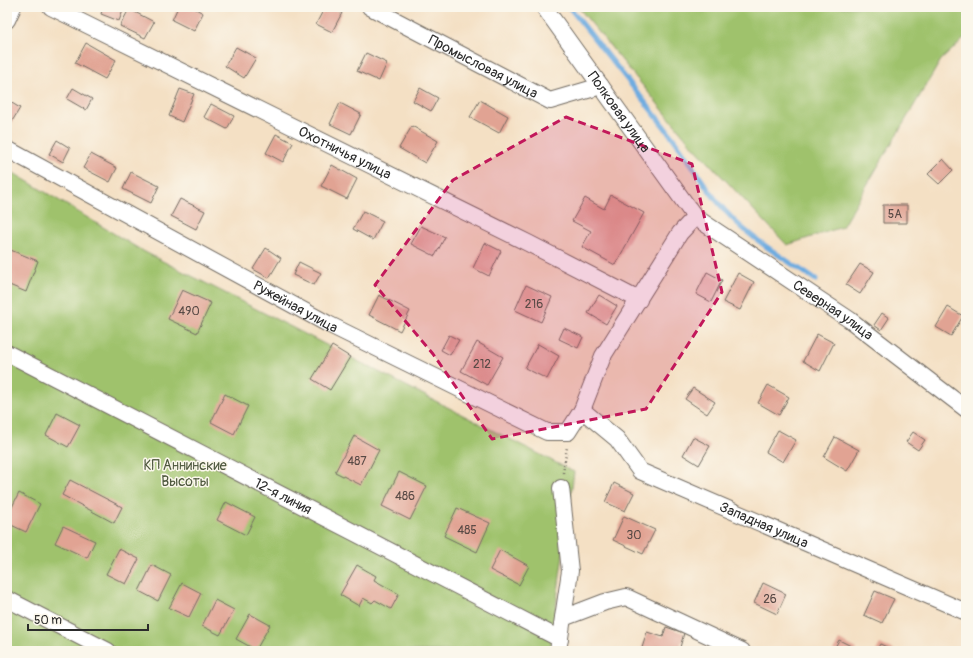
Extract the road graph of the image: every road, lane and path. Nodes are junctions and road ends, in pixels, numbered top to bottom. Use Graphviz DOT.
graph roads {
  1 [pos="13,7"];
  2 [pos="51,7"];
  3 [pos="370,7"];
  4 [pos="544,7"];
  5 [pos="7,20"];
  6 [pos="601,86"];
  7 [pos="7,149"];
  8 [pos="695,217"];
  9 [pos="639,300"];
  10 [pos="7,352"];
  11 [pos="966,409"];
  12 [pos="582,410"];
  13 [pos="568,432"];
  14 [pos="561,488"];
  15 [pos="7,599"];
  16 [pos="966,612"];
  17 [pos="563,618"];
  18 [pos="559,645"];
  19 [pos="108,651"];
  20 [pos="742,651"];
  1 -- 5 [label="street"];
  2 -- 9 [label="street, Охотничья улица"];
  3 -- 6 [label="street, Промысловая улица"];
  4 -- 6 [label="street, Полковая улица"];
  6 -- 8 [label="street, Полковая улица"];
  7 -- 13 [label="street, Ружейная улица"];
  8 -- 9 [label="street"];
  8 -- 11 [label="street, Северная улица"];
  9 -- 12 [label="street"];
  10 -- 18 [label="street, 12-я линия"];
  12 -- 13 [label="street"];
  12 -- 16 [label="street, Западная улица"];
  13 -- 14 [label="path"];
  14 -- 17 [label="street"];
  15 -- 19 [label="street"];
  17 -- 18 [label="street"];
  17 -- 20 [label="street"];
}
